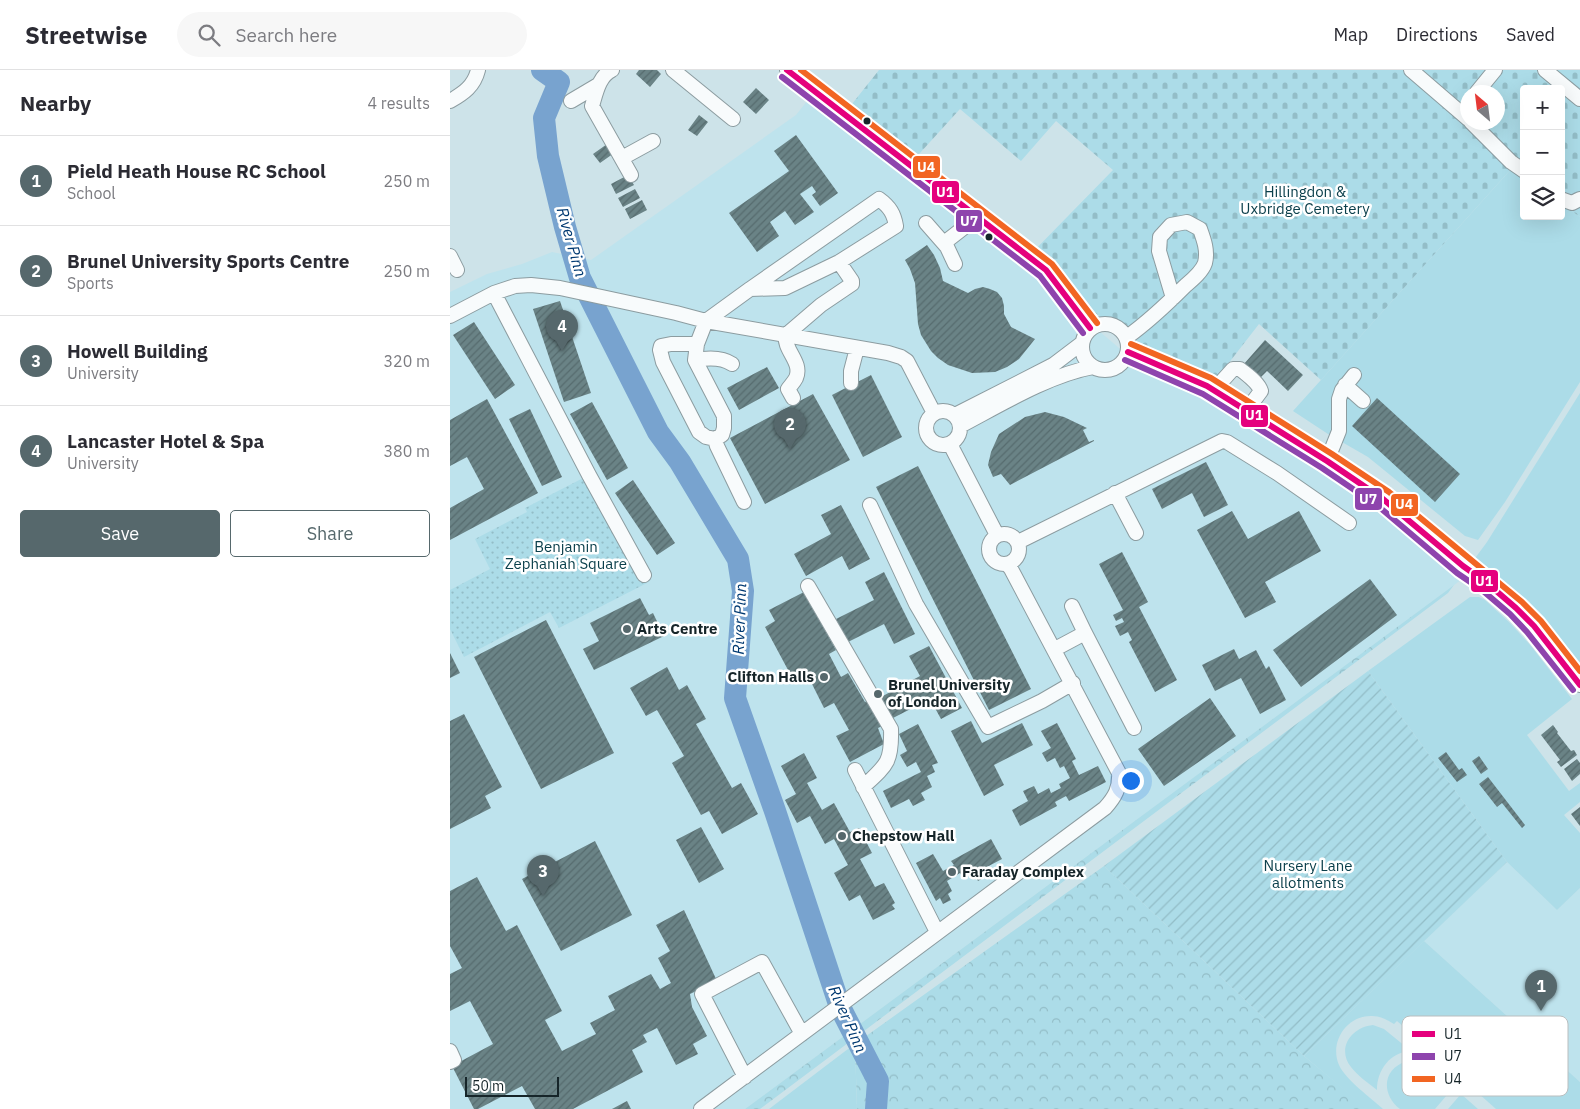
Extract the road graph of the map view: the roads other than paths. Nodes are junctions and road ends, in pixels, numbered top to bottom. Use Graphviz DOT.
graph roads {
  1 [pos="478,70"];
  2 [pos="673,70"];
  3 [pos="787,70"];
  4 [pos="1411,70"];
  5 [pos="1495,70"];
  6 [pos="1545,70"];
  7 [pos="610,71"];
  8 [pos="598,85"];
  9 [pos="1483,85"];
  10 [pos="1580,99"];
  11 [pos="450,101"];
  12 [pos="571,101"];
  13 [pos="1460,109"];
  14 [pos="733,119"];
  15 [pos="1481,130"];
  16 [pos="653,142"];
  17 [pos="622,158"];
  18 [pos="1520,168"];
  19 [pos="631,175"];
  20 [pos="1580,199"];
  21 [pos="1565,200"];
  22 [pos="977,216"];
  23 [pos="926,223"];
  24 [pos="944,243"];
  25 [pos="450,256"];
  26 [pos="839,262"];
  27 [pos="956,264"];
  28 [pos="457,270"];
  29 [pos="750,289"];
  30 [pos="494,293"];
  31 [pos="1173,298"];
  32 [pos="450,316"];
  33 [pos="706,321"];
  34 [pos="1090,328"];
  35 [pos="786,335"];
  36 [pos="698,344"];
  37 [pos="1082,344"];
  38 [pos="1127,345"];
  39 [pos="857,348"];
  40 [pos="694,360"];
  41 [pos="732,364"];
  42 [pos="1093,367"];
  43 [pos="851,383"];
  44 [pos="1214,390"];
  45 [pos="793,398"];
  46 [pos="1363,401"];
  47 [pos="1246,411"];
  48 [pos="934,413"];
  49 [pos="958,421"];
  50 [pos="715,439"];
  51 [pos="950,444"];
  52 [pos="1328,461"];
  53 [pos="1115,493"];
  54 [pos="744,502"];
  55 [pos="870,505"];
  56 [pos="1349,523"];
  57 [pos="1136,533"];
  58 [pos="998,535"];
  59 [pos="1018,542"];
  60 [pos="1011,562"];
  61 [pos="644,575"];
  62 [pos="808,586"];
  63 [pos="1072,606"];
  64 [pos="1084,633"];
  65 [pos="1054,649"];
  66 [pos="1072,683"];
  67 [pos="1580,685"];
  68 [pos="1134,728"];
  69 [pos="855,770"];
  70 [pos="864,787"];
  71 [pos="937,932"];
  72 [pos="802,1034"];
  73 [pos="450,1051"];
  74 [pos="450,1062"];
  75 [pos="746,1077"];
  76 [pos="697,1107"];
  1 -- 11 [label="street"];
  2 -- 14 [label="street"];
  3 -- 22 [label="street"];
  4 -- 13 [label="street"];
  5 -- 9 [label="street"];
  6 -- 10 [label="street"];
  7 -- 8 [label="street"];
  8 -- 12 [label="street"];
  8 -- 17 [label="street"];
  15 -- 18 [label="street"];
  16 -- 17 [label="street"];
  17 -- 19 [label="street"];
  20 -- 21 [label="street"];
  22 -- 24 [label="street"];
  22 -- 34 [label="street"];
  23 -- 24 [label="street"];
  24 -- 27 [label="street"];
  25 -- 28 [label="street"];
  26 -- 29 [label="street"];
  26 -- 29 [label="street"];
  26 -- 35 [label="street"];
  29 -- 33 [label="street"];
  30 -- 32 [label="street"];
  30 -- 33 [label="street"];
  30 -- 61 [label="street"];
  31 -- 31 [label="street"];
  31 -- 38 [label="street"];
  33 -- 35 [label="street"];
  33 -- 36 [label="street"];
  34 -- 37 [label="street"];
  34 -- 38 [label="street"];
  35 -- 39 [label="street"];
  35 -- 45 [label="street"];
  36 -- 40 [label="street"];
  36 -- 50 [label="street"];
  37 -- 42 [label="street"];
  37 -- 49 [label="street"];
  38 -- 42 [label="street"];
  38 -- 44 [label="street"];
  39 -- 43 [label="street"];
  39 -- 48 [label="street"];
  40 -- 41 [label="street"];
  40 -- 50 [label="street"];
  42 -- 49 [label="street"];
  44 -- 47 [label="street"];
  44 -- 47 [label="street"];
  46 -- 52 [label="street"];
  47 -- 52 [label="street"];
  48 -- 49 [label="street"];
  48 -- 51 [label="street"];
  49 -- 51 [label="street"];
  50 -- 54 [label="street"];
  51 -- 58 [label="street"];
  52 -- 67 [label="street"];
  53 -- 56 [label="street"];
  53 -- 57 [label="street"];
  53 -- 59 [label="street"];
  55 -- 66 [label="street"];
  58 -- 59 [label="street"];
  58 -- 60 [label="street"];
  59 -- 60 [label="street"];
  60 -- 65 [label="street"];
  62 -- 70 [label="street"];
  63 -- 64 [label="street"];
  64 -- 65 [label="street"];
  64 -- 68 [label="street"];
  65 -- 66 [label="street"];
  66 -- 71 [label="street"];
  69 -- 70 [label="street"];
  70 -- 71 [label="street"];
  71 -- 72 [label="street"];
  72 -- 75 [label="street"];
  72 -- 75 [label="street"];
  73 -- 74 [label="street"];
  75 -- 76 [label="street"];
}
